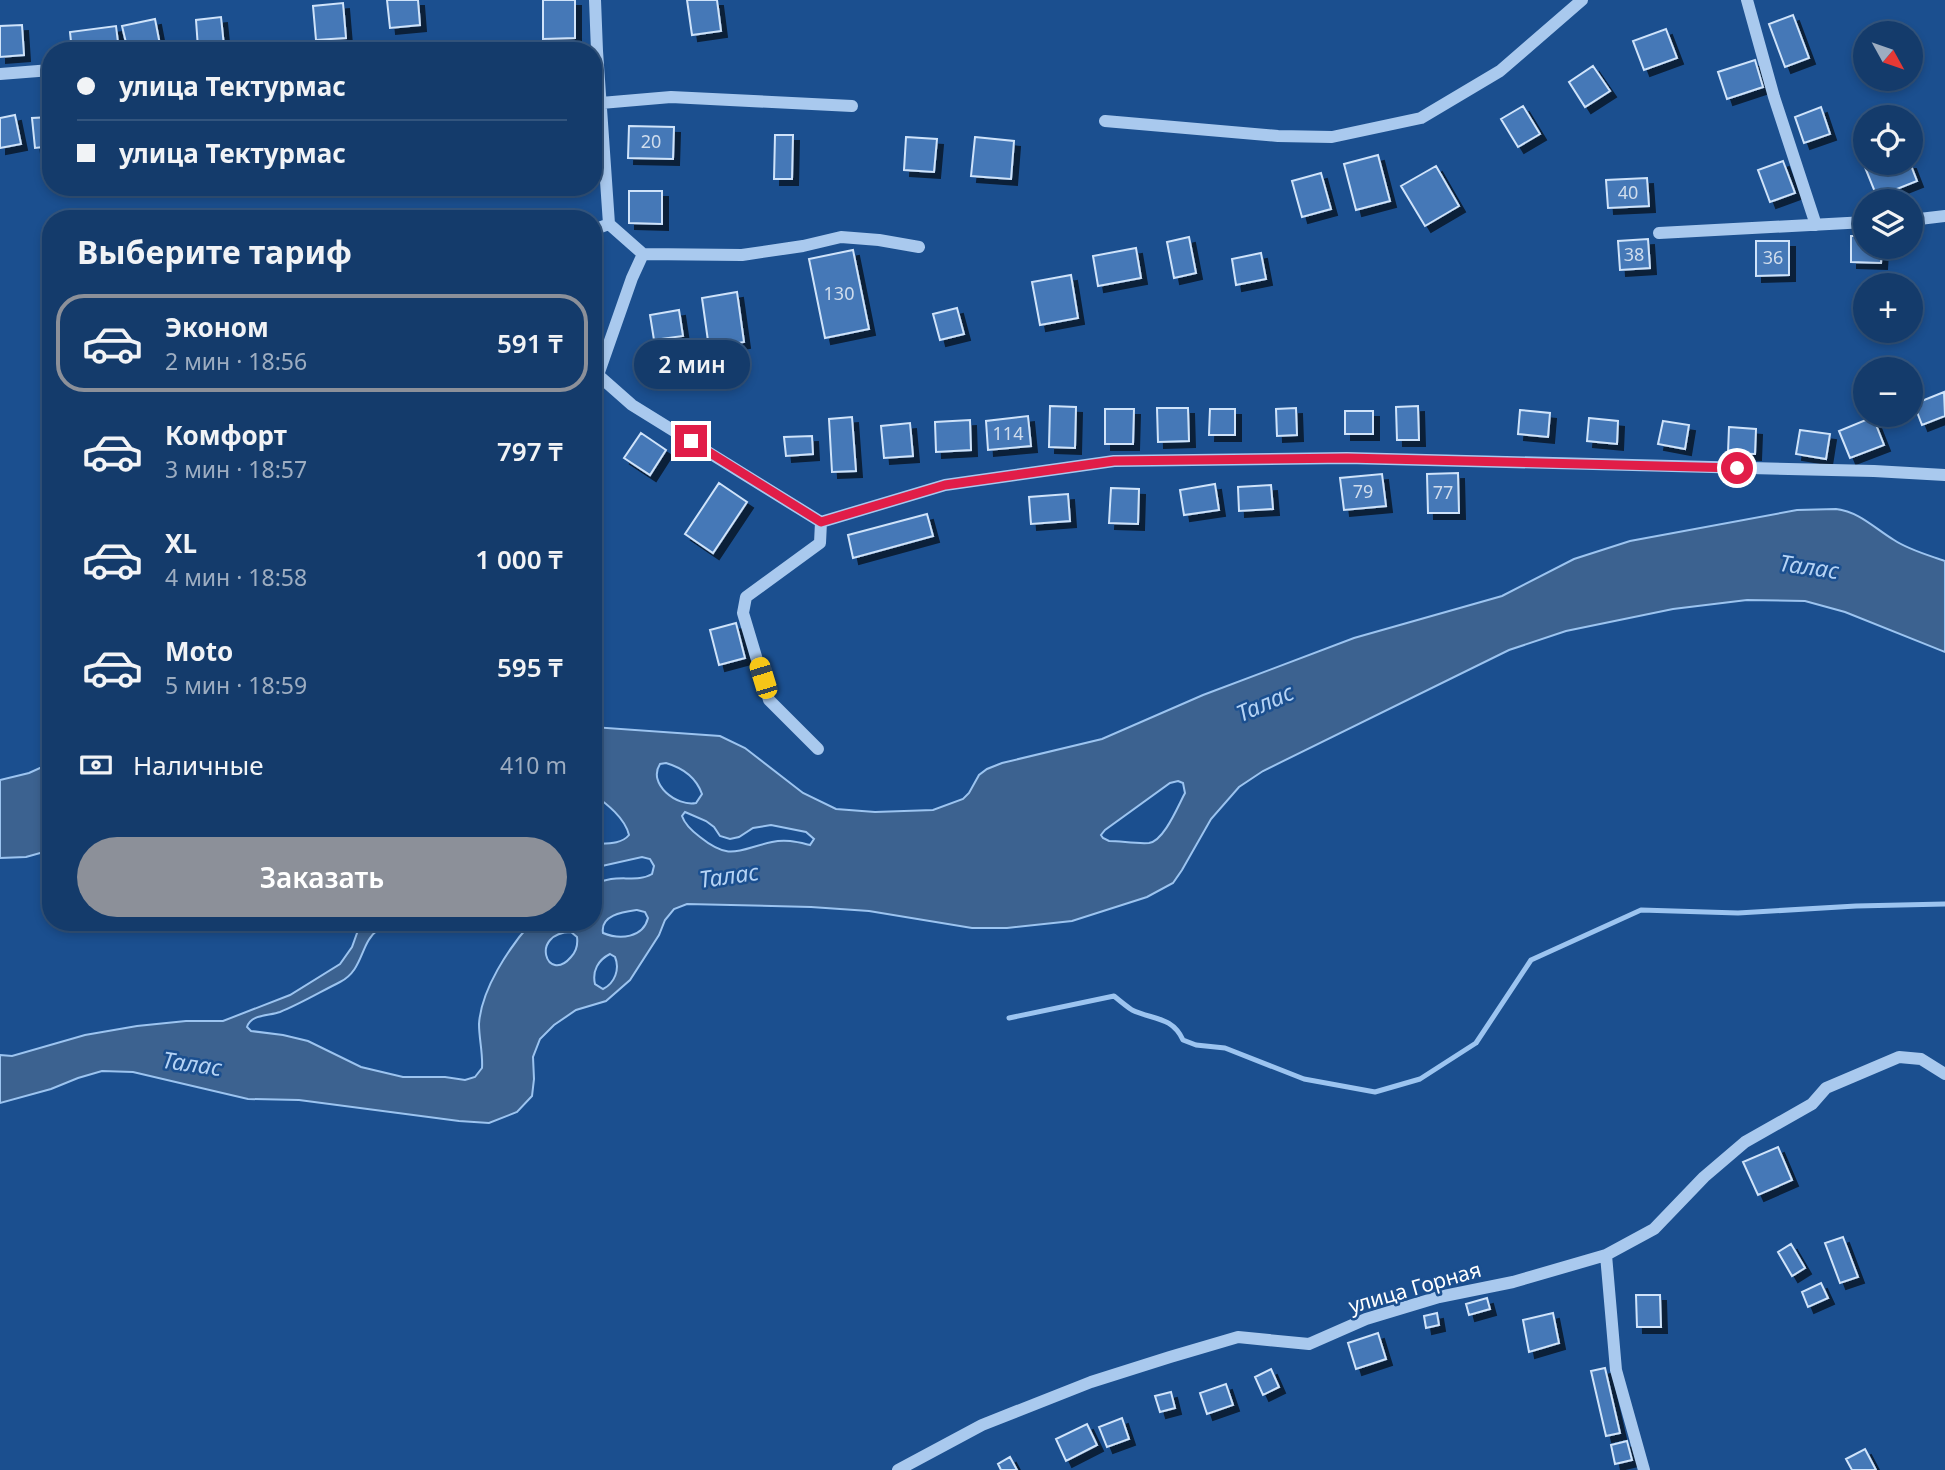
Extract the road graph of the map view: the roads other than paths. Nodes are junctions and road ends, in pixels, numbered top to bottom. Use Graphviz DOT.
graph roads {
  1 [pos="595,0"];
  2 [pos="1582,0"];
  3 [pos="1747,0"];
  4 [pos="595,42"];
  5 [pos="42,71"];
  6 [pos="0,74"];
  7 [pos="602,103"];
  8 [pos="852,106"];
  9 [pos="602,118"];
  10 [pos="1105,121"];
  11 [pos="1945,216"];
  12 [pos="1923,218"];
  13 [pos="1853,223"];
  14 [pos="609,224"];
  15 [pos="1816,225"];
  16 [pos="602,227"];
  17 [pos="1659,233"];
  18 [pos="919,247"];
  19 [pos="643,254"];
  20 [pos="602,364"];
  21 [pos="602,379"];
  22 [pos="1945,475"];
  23 [pos="821,522"];
  24 [pos="818,749"];
  25 [pos="1945,1074"];
  26 [pos="1606,1255"];
  27 [pos="898,1470"];
  28 [pos="1644,1470"];
  1 -- 4 [label="street"];
  2 -- 10 [label="street"];
  3 -- 15 [label="street"];
  5 -- 6 [label="street"];
  7 -- 8 [label="street"];
  9 -- 14 [label="street"];
  11 -- 12 [label="street"];
  13 -- 15 [label="street"];
  14 -- 16 [label="street"];
  14 -- 19 [label="street"];
  15 -- 17 [label="street"];
  18 -- 19 [label="street"];
  19 -- 20 [label="street"];
  21 -- 23 [label="street"];
  22 -- 23 [label="street"];
  23 -- 24 [label="street"];
  25 -- 26 [label="street, улица Горная"];
  26 -- 27 [label="street, улица Горная"];
  26 -- 28 [label="street"];
}
